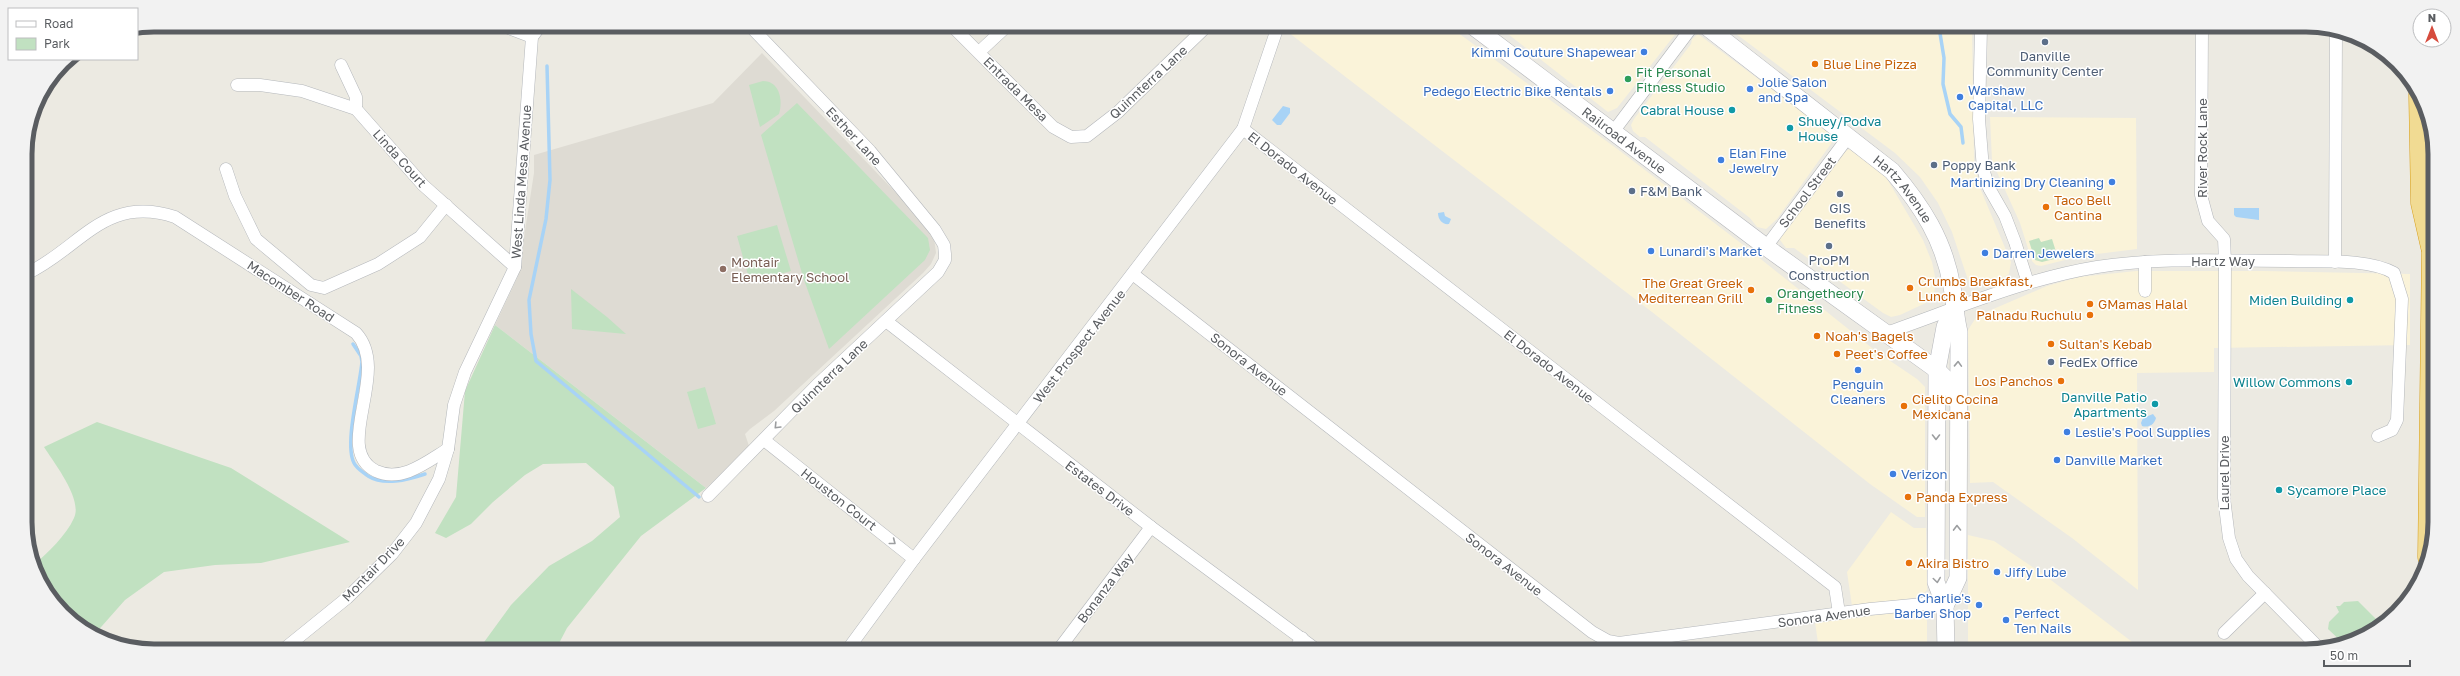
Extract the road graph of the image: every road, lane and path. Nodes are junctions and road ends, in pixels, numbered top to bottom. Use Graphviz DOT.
graph roads {
  1 [pos="519,32"];
  2 [pos="536,32"];
  3 [pos="756,32"];
  4 [pos="958,32"];
  5 [pos="1001,32"];
  6 [pos="1201,32"];
  7 [pos="1276,32"];
  8 [pos="1482,32"];
  9 [pos="1688,32"];
  10 [pos="1714,32"];
  11 [pos="1981,32"];
  12 [pos="2202,32"];
  13 [pos="2336,36"];
  14 [pos="532,37"];
  15 [pos="979,52"];
  16 [pos="341,65"];
  17 [pos="237,85"];
  18 [pos="356,109"];
  19 [pos="2420,111"];
  20 [pos="1243,129"];
  21 [pos="1613,132"];
  22 [pos="1087,136"];
  23 [pos="1849,136"];
  24 [pos="226,169"];
  25 [pos="446,205"];
  26 [pos="2428,229"];
  27 [pos="1766,247"];
  28 [pos="945,254"];
  29 [pos="2226,261"];
  30 [pos="2145,262"];
  31 [pos="2335,262"];
  32 [pos="515,267"];
  33 [pos="32,271"];
  34 [pos="1134,274"];
  35 [pos="2028,283"];
  36 [pos="2145,291"];
  37 [pos="1953,310"];
  38 [pos="886,321"];
  39 [pos="1886,333"];
  40 [pos="1937,370"];
  41 [pos="1958,404"];
  42 [pos="1017,425"];
  43 [pos="2378,436"];
  44 [pos="764,440"];
  45 [pos="448,449"];
  46 [pos="708,496"];
  47 [pos="1151,527"];
  48 [pos="914,559"];
  49 [pos="2265,593"];
  50 [pos="1945,606"];
  51 [pos="1839,613"];
  52 [pos="2224,633"];
  53 [pos="1302,638"];
  54 [pos="290,644"];
  55 [pos="852,644"];
  56 [pos="1063,644"];
  57 [pos="1298,644"];
  58 [pos="1310,644"];
  59 [pos="1946,644"];
  60 [pos="2315,644"];
  1 -- 14 [label="street"];
  2 -- 14 [label="street"];
  3 -- 28 [label="street, Esther Lane"];
  4 -- 15 [label="street, Entrada Mesa"];
  5 -- 15 [label="street"];
  6 -- 22 [label="street, Quinnterra Lane"];
  7 -- 20 [label="street, West Prospect Avenue"];
  8 -- 21 [label="main road, Railroad Avenue"];
  9 -- 21 [label="street"];
  10 -- 23 [label="main road, Hartz Avenue"];
  11 -- 35 [label="street"];
  12 -- 29 [label="street, River Rock Lane"];
  13 -- 31 [label="street"];
  14 -- 32 [label="street, West Linda Mesa Avenue"];
  15 -- 22 [label="street, Entrada Mesa"];
  16 -- 18 [label="street"];
  17 -- 18 [label="street"];
  18 -- 25 [label="street, Linda Court"];
  19 -- 26 [label="highway"];
  20 -- 34 [label="street, West Prospect Avenue"];
  20 -- 51 [label="street, El Dorado Avenue"];
  21 -- 27 [label="main road, Railroad Avenue"];
  23 -- 27 [label="street, School Street"];
  23 -- 37 [label="main road, Hartz Avenue"];
  24 -- 25 [label="street"];
  25 -- 32 [label="street, Linda Court"];
  27 -- 39 [label="main road, Railroad Avenue"];
  28 -- 38 [label="street, Quinnterra Lane"];
  29 -- 30 [label="street, Hartz Way"];
  29 -- 31 [label="street, Hartz Way"];
  29 -- 49 [label="street, Laurel Drive"];
  30 -- 35 [label="street, Hartz Way"];
  30 -- 36 [label="street"];
  31 -- 43 [label="street, Hartz Way"];
  32 -- 45 [label="street, West Linda Mesa Avenue"];
  33 -- 45 [label="street, Macomber Road"];
  34 -- 42 [label="street, West Prospect Avenue"];
  34 -- 51 [label="street, Sonora Avenue"];
  35 -- 37 [label="street, Hartz Way"];
  37 -- 39 [label="street, Hartz Way"];
  37 -- 40 [label="main road"];
  41 -- 37 [label="main road, one-way"];
  38 -- 42 [label="street, Estates Drive"];
  38 -- 44 [label="street, Quinnterra Lane, one-way"];
  39 -- 40 [label="main road, Railroad Avenue"];
  40 -- 41 [label="main road, Railroad Avenue"];
  40 -- 50 [label="main road, one-way"];
  50 -- 41 [label="main road, one-way"];
  42 -- 47 [label="street, Estates Drive"];
  42 -- 48 [label="street, West Prospect Avenue"];
  44 -- 46 [label="street, Quinnterra Lane"];
  44 -- 48 [label="street, Houston Court, one-way"];
  45 -- 54 [label="street, Montair Drive"];
  47 -- 53 [label="street, Estates Drive"];
  47 -- 56 [label="street, Bonanza Way"];
  48 -- 55 [label="street, West Prospect Avenue"];
  49 -- 52 [label="street"];
  49 -- 60 [label="street, Laurel Drive"];
  50 -- 51 [label="street, Sonora Avenue"];
  50 -- 59 [label="main road"];
  53 -- 57 [label="street"];
  53 -- 58 [label="street, Estates Drive"];
}
